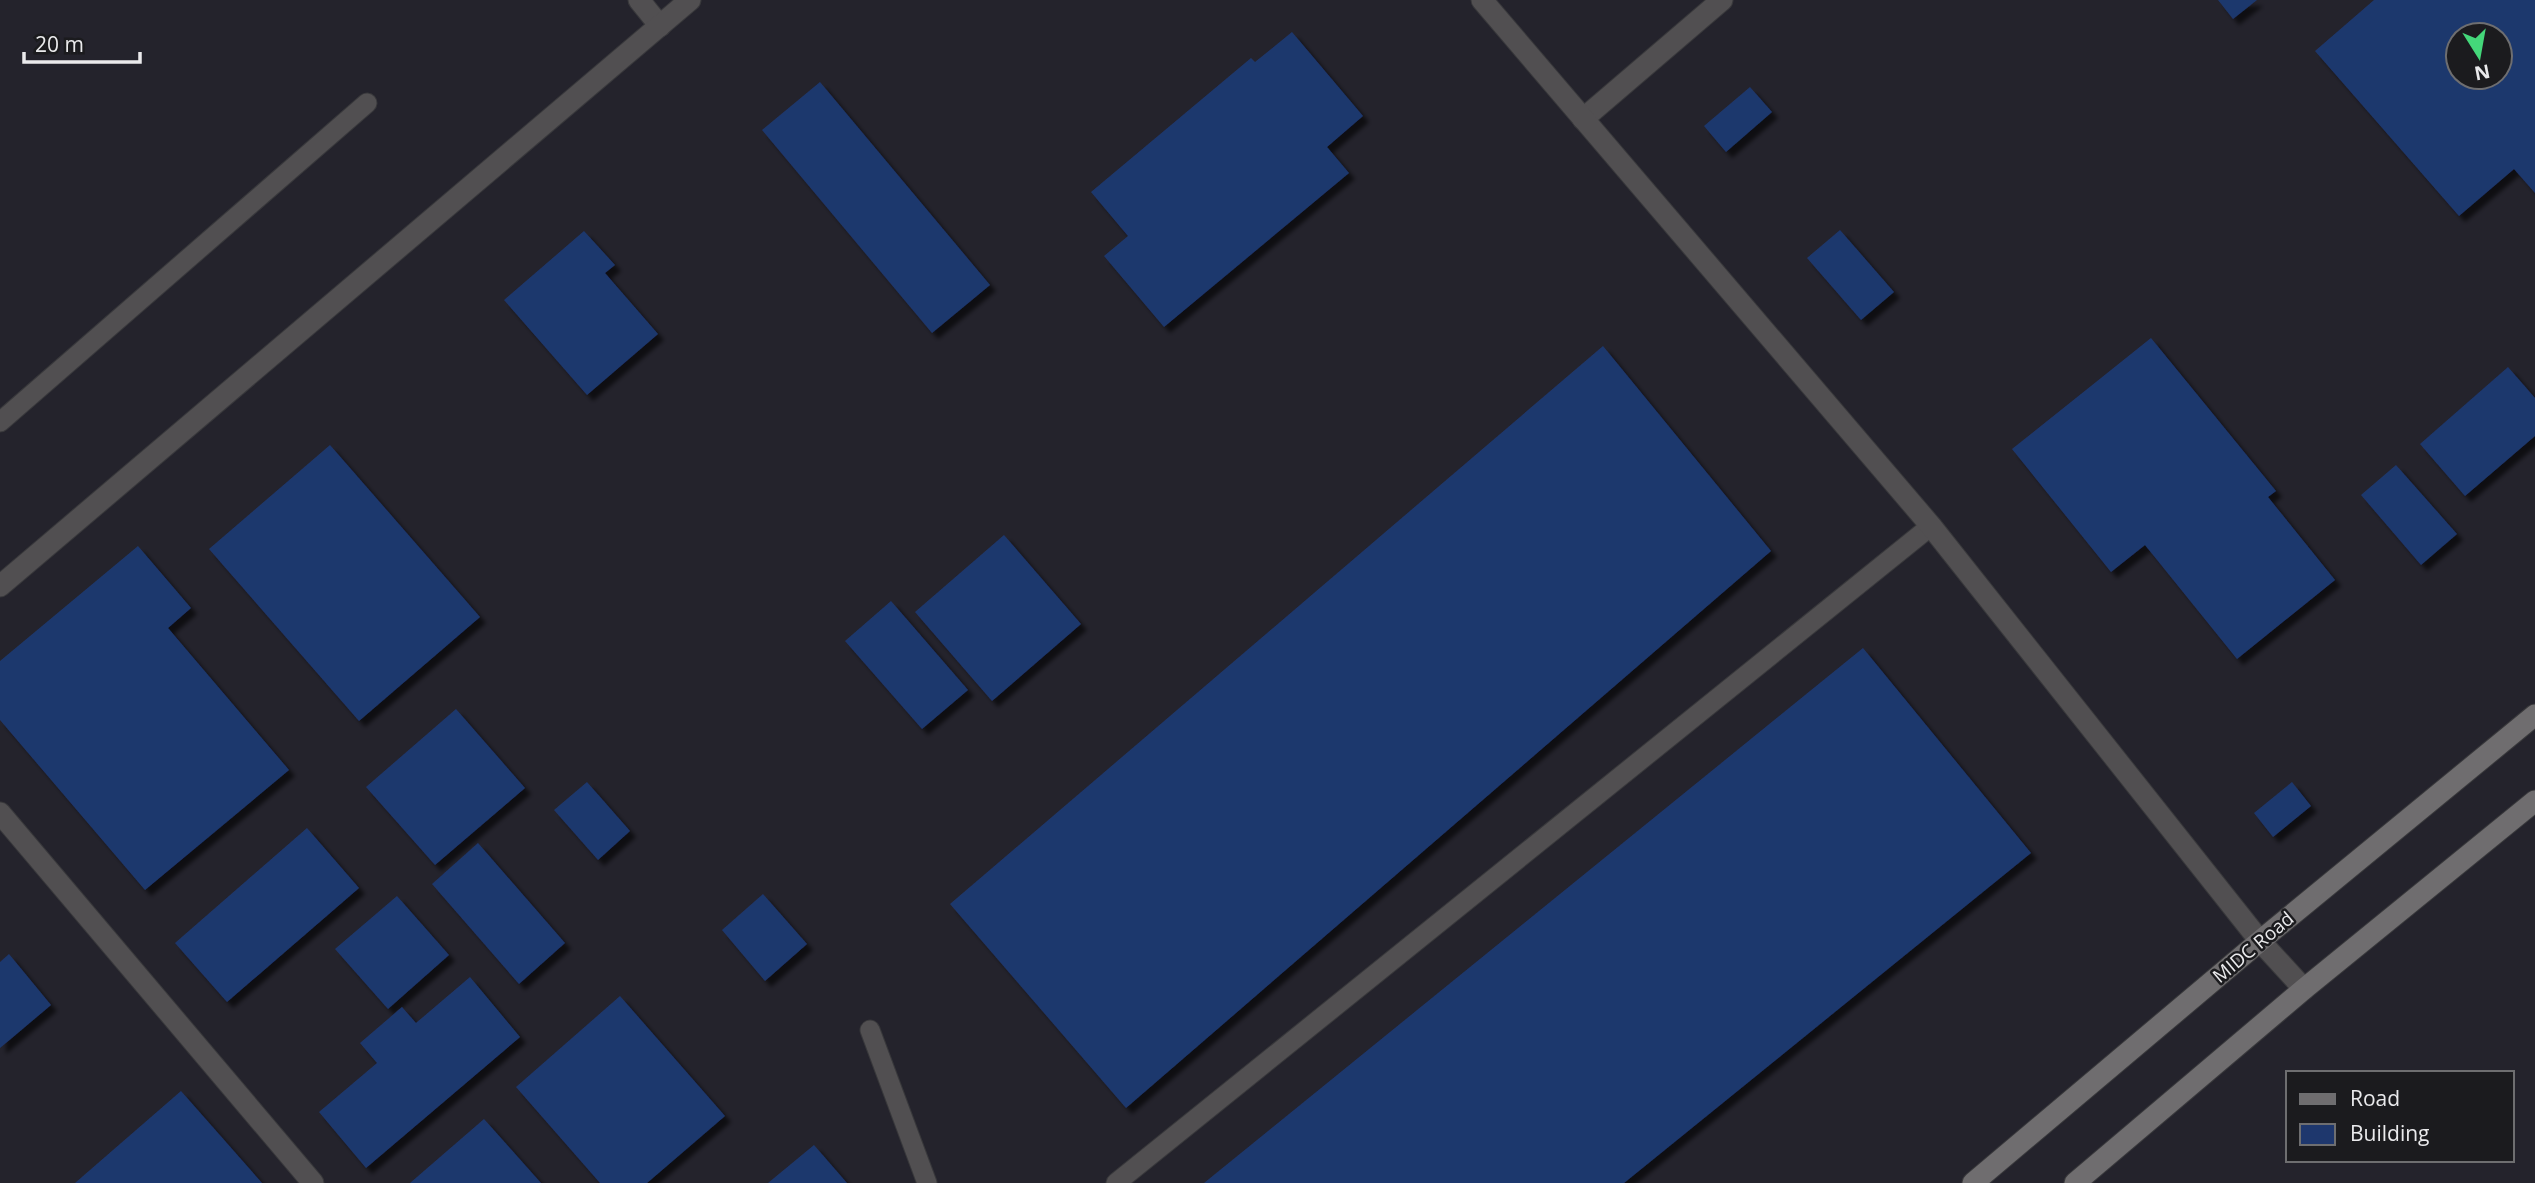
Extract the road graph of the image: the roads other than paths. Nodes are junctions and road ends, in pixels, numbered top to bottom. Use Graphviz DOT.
graph roads {
  1 [pos="639,0"];
  2 [pos="690,0"];
  3 [pos="1482,0"];
  4 [pos="1722,0"];
  5 [pos="660,26"];
  6 [pos="367,103"];
  7 [pos="1583,119"];
  8 [pos="0,422"];
  9 [pos="1931,526"];
  10 [pos="0,586"];
  11 [pos="2535,715"];
  12 [pos="2535,801"];
  13 [pos="0,813"];
  14 [pos="2260,941"];
  15 [pos="2304,989"];
  16 [pos="870,1030"];
  17 [pos="313,1183"];
  18 [pos="927,1183"];
  19 [pos="1116,1183"];
  20 [pos="1973,1183"];
  21 [pos="2075,1183"];
  1 -- 5 [label="street"];
  2 -- 5 [label="street"];
  3 -- 7 [label="street"];
  4 -- 7 [label="street"];
  5 -- 10 [label="street"];
  6 -- 8 [label="lane"];
  7 -- 9 [label="street"];
  9 -- 14 [label="street"];
  9 -- 19 [label="lane"];
  11 -- 14 [label="main road, MIDC Road"];
  12 -- 15 [label="main road"];
  13 -- 17 [label="street"];
  14 -- 15 [label="street"];
  14 -- 20 [label="main road, MIDC Road"];
  15 -- 21 [label="main road"];
  16 -- 18 [label="lane"];
}
